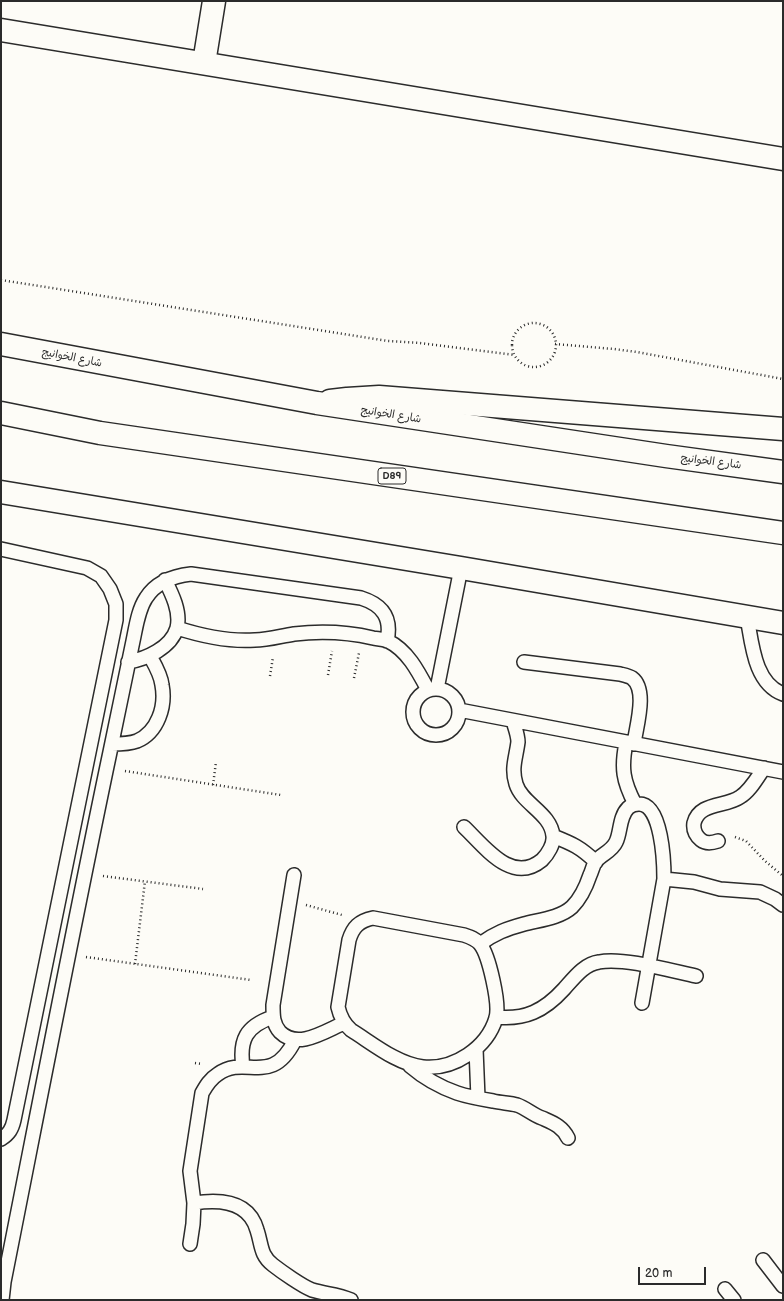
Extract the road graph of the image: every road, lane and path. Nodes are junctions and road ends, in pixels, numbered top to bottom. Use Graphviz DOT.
graph roads {
  1 [pos="214,1"];
  2 [pos="1,30"];
  3 [pos="204,63"];
  4 [pos="783,159"];
  5 [pos="1,280"];
  6 [pos="1,344"];
  7 [pos="555,344"];
  8 [pos="515,355"];
  9 [pos="783,379"];
  10 [pos="316,403"];
  11 [pos="1,413"];
  12 [pos="783,429"];
  13 [pos="783,472"];
  14 [pos="1,492"];
  15 [pos="783,533"];
  16 [pos="1,550"];
  17 [pos="461,568"];
  18 [pos="165,580"];
  19 [pos="747,617"];
  20 [pos="783,623"];
  21 [pos="176,628"];
  22 [pos="334,633"];
  23 [pos="363,635"];
  24 [pos="387,641"];
  25 [pos="150,656"];
  26 [pos="128,662"];
  27 [pos="524,662"];
  28 [pos="328,675"];
  29 [pos="354,678"];
  30 [pos="432,689"];
  31 [pos="783,694"];
  32 [pos="459,710"];
  33 [pos="513,721"];
  34 [pos="630,743"];
  35 [pos="112,744"];
  36 [pos="216,762"];
  37 [pos="764,768"];
  38 [pos="107,769"];
  39 [pos="783,772"];
  40 [pos="213,785"];
  41 [pos="281,795"];
  42 [pos="635,804"];
  43 [pos="464,827"];
  44 [pos="553,836"];
  45 [pos="718,840"];
  46 [pos="596,862"];
  47 [pos="85,873"];
  48 [pos="294,875"];
  49 [pos="783,876"];
  50 [pos="664,879"];
  51 [pos="145,881"];
  52 [pos="203,889"];
  53 [pos="290,901"];
  54 [pos="783,905"];
  55 [pos="364,920"];
  56 [pos="480,944"];
  57 [pos="69,955"];
  58 [pos="135,964"];
  59 [pos="648,966"];
  60 [pos="696,976"];
  61 [pos="251,980"];
  62 [pos="642,1003"];
  63 [pos="272,1017"];
  64 [pos="496,1017"];
  65 [pos="344,1023"];
  66 [pos="294,1040"];
  67 [pos="476,1048"];
  68 [pos="405,1062"];
  69 [pos="243,1067"];
  70 [pos="478,1098"];
  71 [pos="568,1138"];
  72 [pos="1,1139"];
  73 [pos="194,1203"];
  74 [pos="190,1244"];
  75 [pos="763,1260"];
  76 [pos="783,1286"];
  77 [pos="725,1289"];
  78 [pos="2,1300"];
  79 [pos="351,1300"];
  80 [pos="734,1300"];
  1 -- 3 [label="main road"];
  2 -- 3 [label="main road"];
  3 -- 4 [label="main road"];
  5 -- 8 [label="path"];
  6 -- 10 [label="main road, شارع الخوانيج"];
  7 -- 8 [label="path"];
  7 -- 8 [label="path"];
  7 -- 9 [label="path"];
  10 -- 12 [label="main road"];
  10 -- 13 [label="main road, شارع الخوانيج"];
  11 -- 15 [label="main road, D89"];
  14 -- 17 [label="main road"];
  16 -- 72 [label="lane"];
  17 -- 19 [label="main road"];
  17 -- 30 [label="lane"];
  18 -- 21 [label="lane"];
  18 -- 24 [label="lane"];
  18 -- 26 [label="lane"];
  19 -- 20 [label="main road"];
  19 -- 31 [label="lane"];
  21 -- 22 [label="lane"];
  21 -- 25 [label="lane"];
  22 -- 23 [label="lane"];
  22 -- 28 [label="path"];
  23 -- 24 [label="lane"];
  23 -- 29 [label="path"];
  24 -- 30 [label="lane"];
  25 -- 26 [label="lane"];
  25 -- 35 [label="lane"];
  26 -- 35 [label="lane"];
  27 -- 34 [label="lane"];
  30 -- 32 [label="lane"];
  30 -- 32 [label="lane"];
  32 -- 33 [label="lane"];
  33 -- 34 [label="lane"];
  33 -- 44 [label="lane"];
  34 -- 37 [label="lane"];
  34 -- 42 [label="lane"];
  35 -- 38 [label="lane"];
  36 -- 40 [label="path"];
  37 -- 39 [label="lane"];
  37 -- 45 [label="lane"];
  38 -- 40 [label="path"];
  38 -- 47 [label="lane"];
  40 -- 41 [label="path"];
  42 -- 46 [label="lane"];
  42 -- 50 [label="lane"];
  43 -- 44 [label="lane"];
  44 -- 46 [label="lane"];
  45 -- 49 [label="path"];
  46 -- 56 [label="lane"];
  47 -- 51 [label="path"];
  47 -- 57 [label="lane"];
  48 -- 53 [label="lane"];
  50 -- 54 [label="lane"];
  50 -- 59 [label="lane"];
  51 -- 52 [label="path"];
  51 -- 58 [label="path"];
  53 -- 55 [label="path"];
  53 -- 63 [label="lane"];
  55 -- 56 [label="lane"];
  55 -- 65 [label="lane"];
  56 -- 64 [label="lane"];
  57 -- 58 [label="path"];
  57 -- 78 [label="lane"];
  58 -- 61 [label="path"];
  59 -- 60 [label="lane"];
  59 -- 62 [label="lane"];
  59 -- 64 [label="lane"];
  63 -- 66 [label="lane"];
  63 -- 69 [label="lane"];
  64 -- 67 [label="lane"];
  65 -- 66 [label="lane"];
  65 -- 68 [label="lane"];
  66 -- 69 [label="lane"];
  67 -- 68 [label="lane"];
  67 -- 70 [label="lane"];
  68 -- 70 [label="lane"];
  69 -- 73 [label="lane"];
  70 -- 71 [label="lane"];
  73 -- 74 [label="lane"];
  73 -- 79 [label="lane"];
  75 -- 76 [label="lane"];
  77 -- 80 [label="lane"];
}
